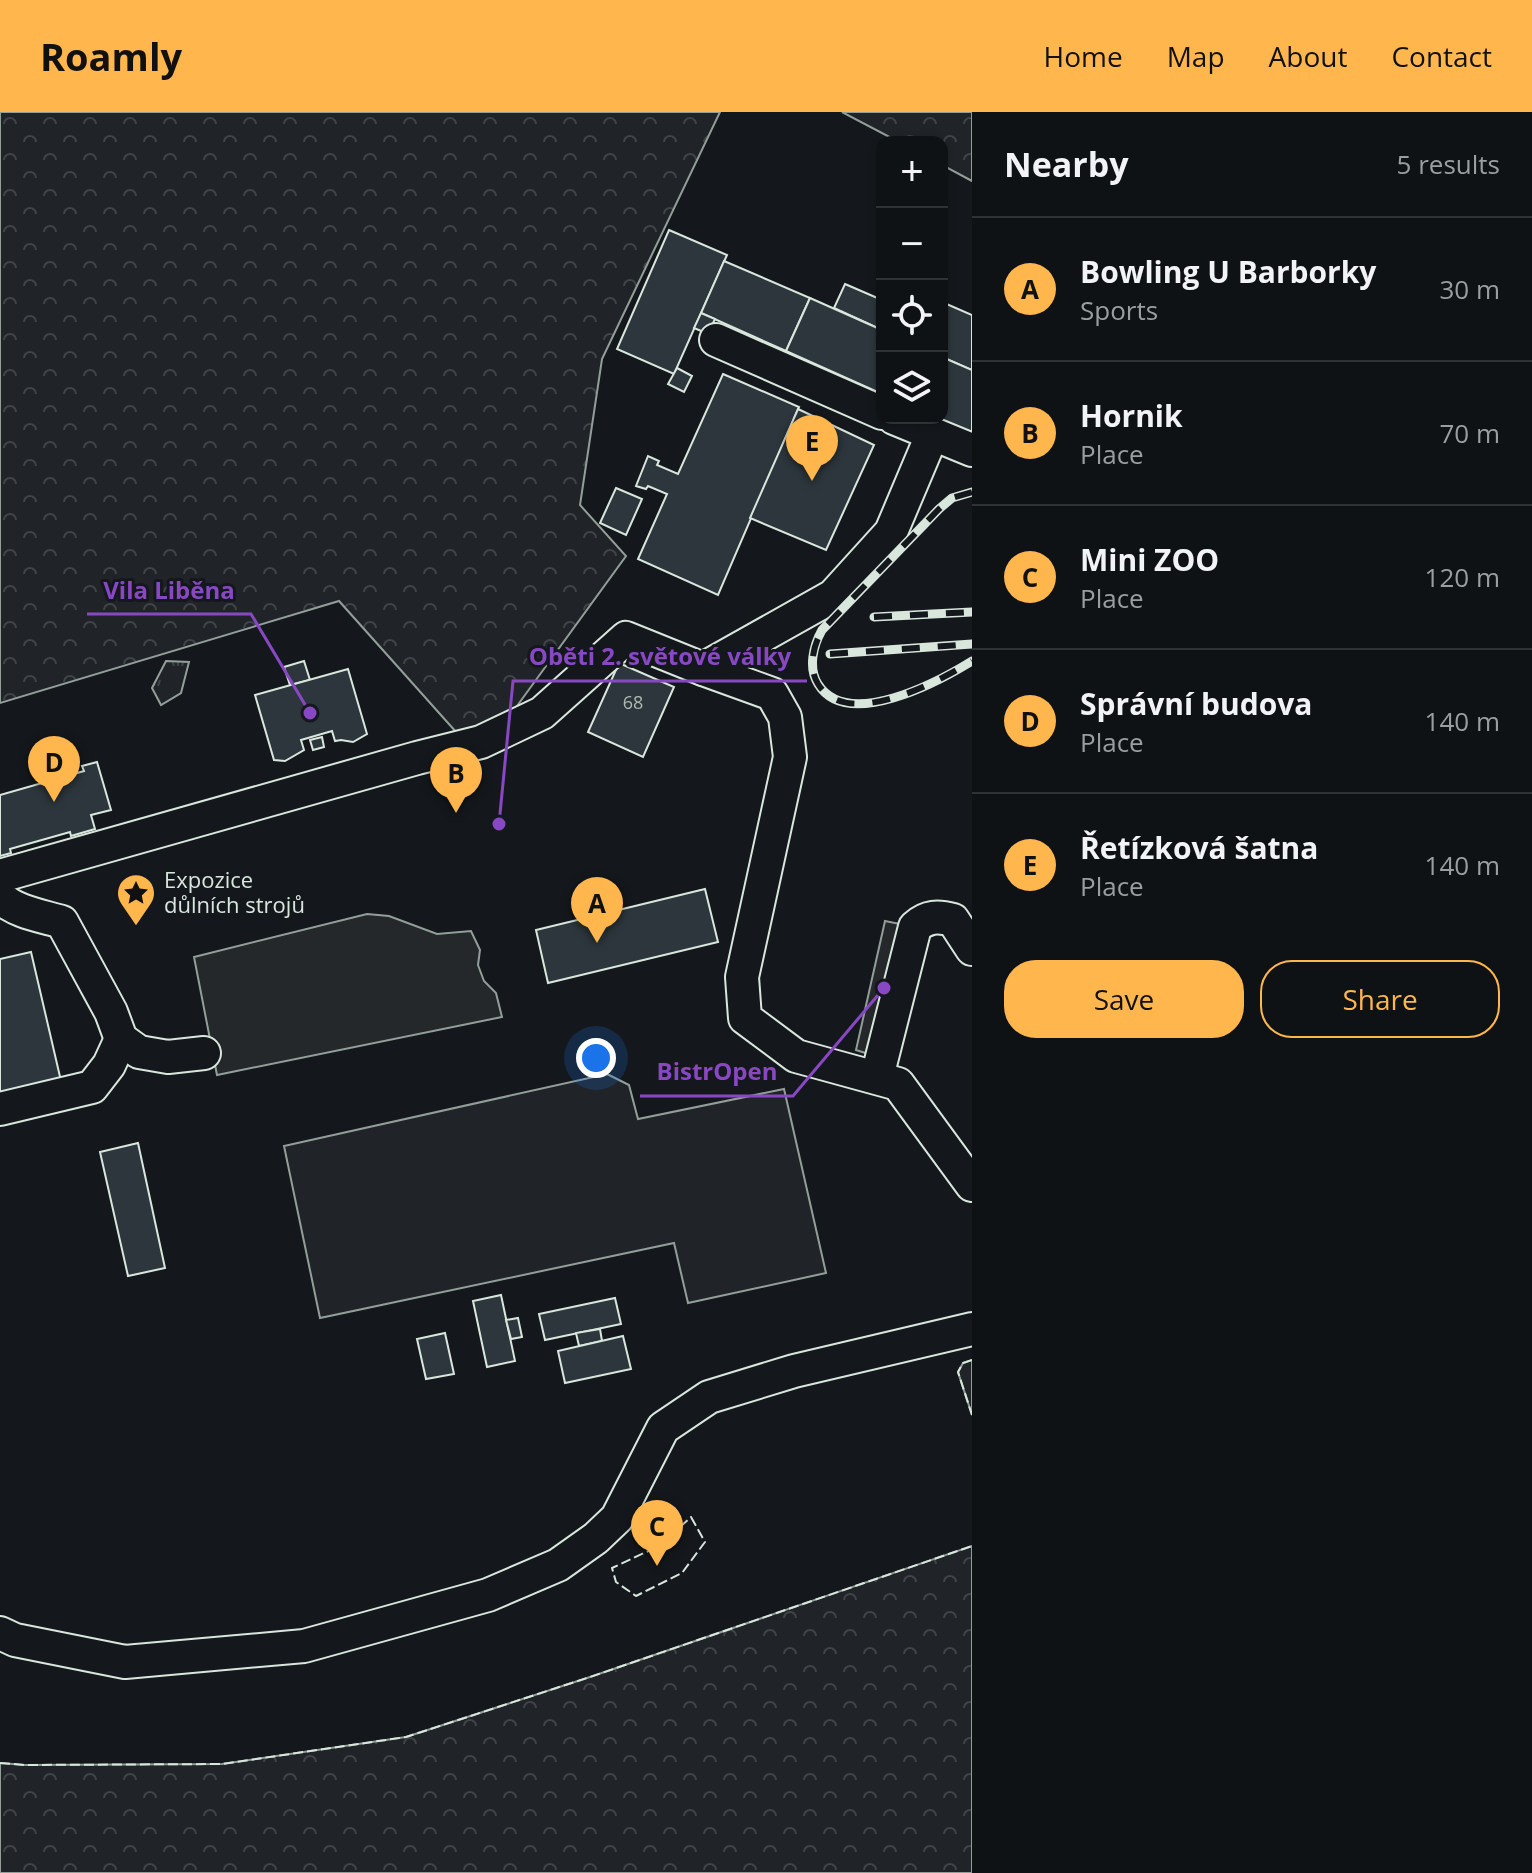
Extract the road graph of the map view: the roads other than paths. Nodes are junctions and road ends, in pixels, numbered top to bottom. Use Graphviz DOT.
graph roads {
  1 [pos="716,340"];
  2 [pos="876,410"];
  3 [pos="907,424"];
  4 [pos="932,435"];
  5 [pos="972,450"];
  6 [pos="703,669"];
  7 [pos="0,876"];
  8 [pos="0,897"];
  9 [pos="972,949"];
  10 [pos="121,1039"];
  11 [pos="204,1053"];
  12 [pos="877,1077"];
  13 [pos="0,1109"];
  14 [pos="972,1185"];
  15 [pos="972,1329"];
  16 [pos="0,1633"];
  1 -- 2 [label="lane"];
  3 -- 4 [label="lane"];
  4 -- 5 [label="lane"];
  4 -- 6 [label="lane"];
  6 -- 7 [label="lane"];
  6 -- 12 [label="lane"];
  8 -- 10 [label="lane"];
  9 -- 12 [label="lane"];
  10 -- 11 [label="lane"];
  10 -- 13 [label="lane"];
  12 -- 14 [label="lane"];
  15 -- 16 [label="lane"];
}
